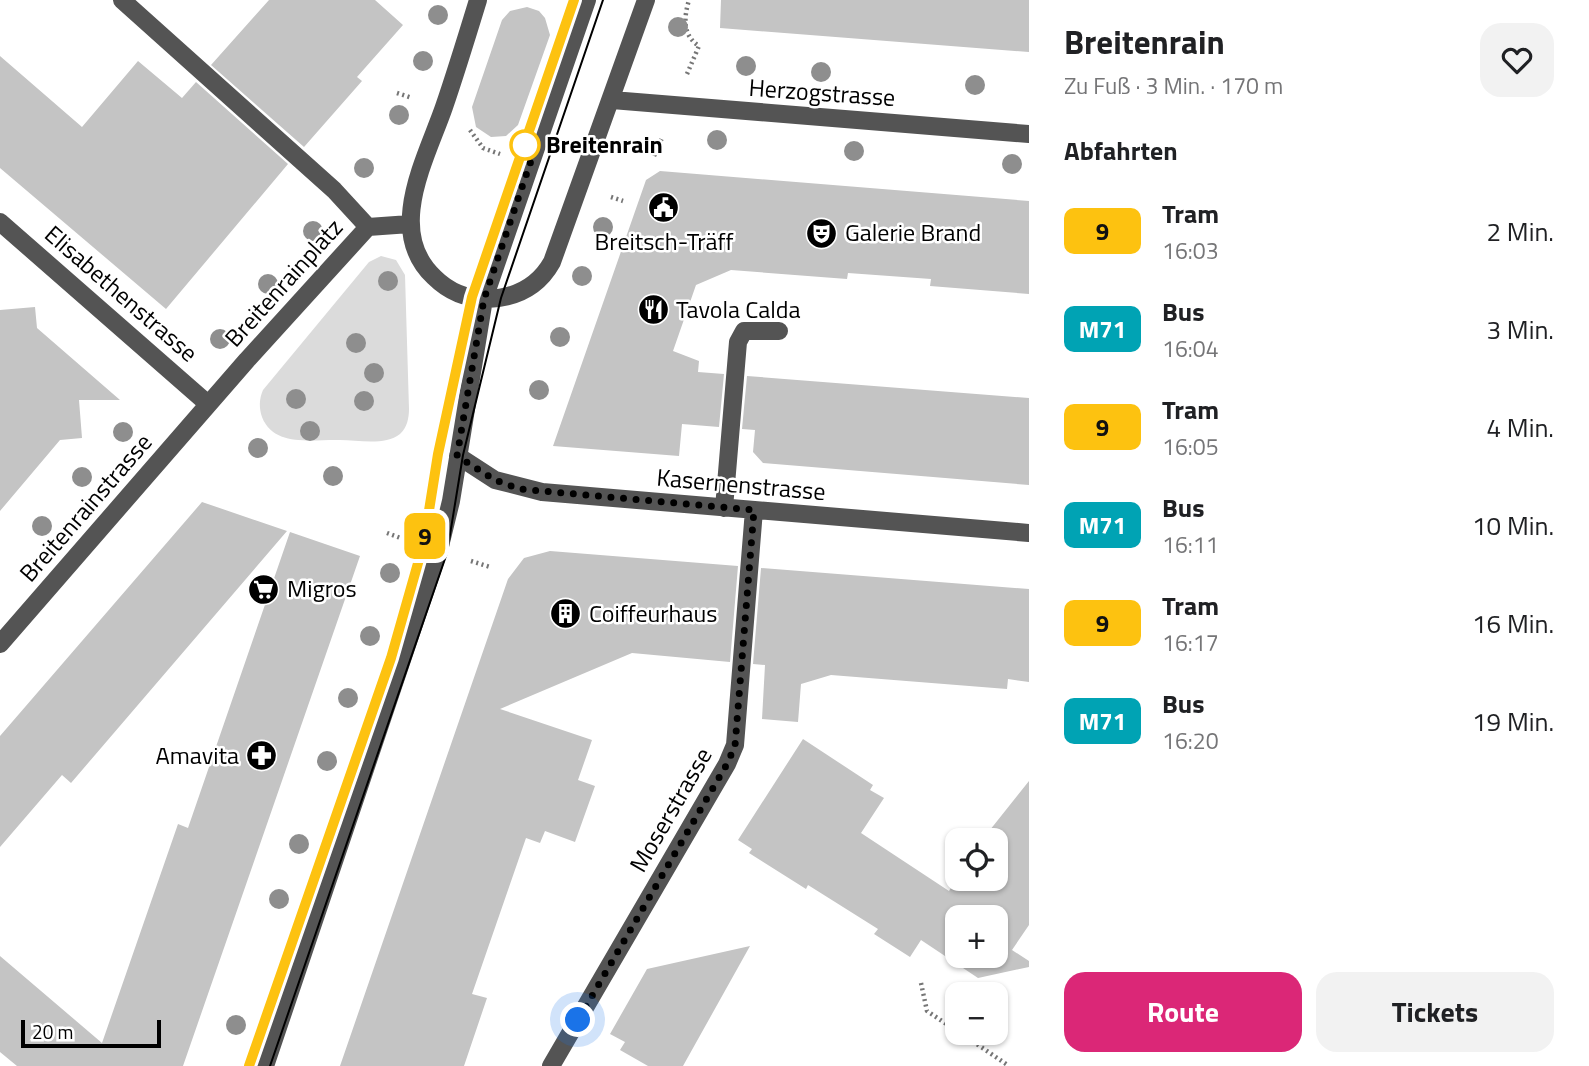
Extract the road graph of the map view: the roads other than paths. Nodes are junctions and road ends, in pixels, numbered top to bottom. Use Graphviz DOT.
graph roads {
  1 [pos="122,0"];
  2 [pos="478,0"];
  3 [pos="587,0"];
  4 [pos="646,0"];
  5 [pos="612,100"];
  6 [pos="1029,134"];
  7 [pos="0,222"];
  8 [pos="411,224"];
  9 [pos="368,227"];
  10 [pos="484,299"];
  11 [pos="779,331"];
  12 [pos="208,404"];
  13 [pos="457,456"];
  14 [pos="724,508"];
  15 [pos="754,510"];
  16 [pos="1029,533"];
  17 [pos="0,644"];
  18 [pos="265,1066"];
  19 [pos="551,1066"];
  1 -- 9 [label="street"];
  2 -- 8 [label="street"];
  3 -- 10 [label="street"];
  4 -- 5 [label="street"];
  5 -- 6 [label="street, Herzogstrasse"];
  5 -- 10 [label="street"];
  7 -- 12 [label="street, Elisabethenstrasse"];
  8 -- 9 [label="street, Breitenrainplatz"];
  8 -- 10 [label="street"];
  9 -- 12 [label="street, Breitenrainplatz"];
  10 -- 13 [label="street"];
  11 -- 14 [label="street"];
  12 -- 17 [label="street, Breitenrainstrasse"];
  13 -- 14 [label="street, Kasernenstrasse"];
  13 -- 18 [label="street"];
  14 -- 15 [label="street, Kasernenstrasse"];
  15 -- 16 [label="street, Kasernenstrasse"];
  15 -- 19 [label="street, Moserstrasse"];
}
